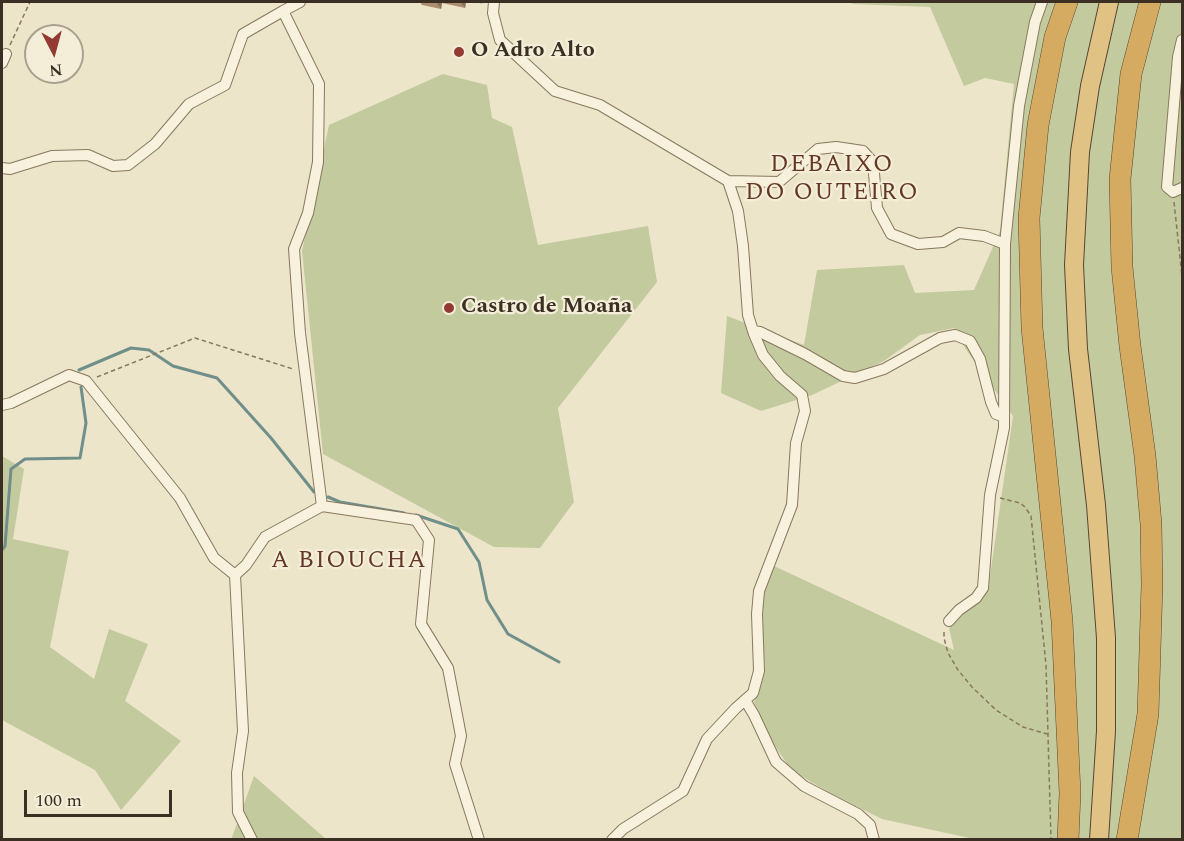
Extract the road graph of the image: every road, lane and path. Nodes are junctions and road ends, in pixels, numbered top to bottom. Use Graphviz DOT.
graph roads {
  1 [pos="30,2"];
  2 [pos="300,2"];
  3 [pos="494,2"];
  4 [pos="1042,2"];
  5 [pos="1067,2"];
  6 [pos="1109,2"];
  7 [pos="1150,2"];
  8 [pos="284,11"];
  9 [pos="1182,40"];
  10 [pos="4,59"];
  11 [pos="2,168"];
  12 [pos="728,181"];
  13 [pos="1178,190"];
  14 [pos="1005,244"];
  15 [pos="1182,276"];
  16 [pos="753,331"];
  17 [pos="305,373"];
  18 [pos="86,381"];
  19 [pos="2,405"];
  20 [pos="1004,417"];
  21 [pos="990,495"];
  22 [pos="322,506"];
  23 [pos="235,575"];
  24 [pos="950,621"];
  25 [pos="745,700"];
  26 [pos="1048,734"];
  27 [pos="252,840"];
  28 [pos="479,840"];
  29 [pos="612,840"];
  30 [pos="874,840"];
  31 [pos="1051,840"];
  32 [pos="1068,840"];
  33 [pos="1099,840"];
  34 [pos="1127,840"];
  1 -- 10 [label="path"];
  2 -- 8 [label="street"];
  3 -- 12 [label="street"];
  4 -- 14 [label="street"];
  5 -- 32 [label="highway"];
  6 -- 33 [label="highway"];
  7 -- 34 [label="highway"];
  8 -- 11 [label="street"];
  8 -- 17 [label="street"];
  9 -- 13 [label="street"];
  12 -- 14 [label="street"];
  12 -- 16 [label="street"];
  13 -- 15 [label="path"];
  14 -- 20 [label="street"];
  16 -- 20 [label="street"];
  16 -- 25 [label="street"];
  17 -- 18 [label="path"];
  17 -- 22 [label="street"];
  18 -- 19 [label="street"];
  18 -- 23 [label="street"];
  20 -- 21 [label="street"];
  21 -- 24 [label="street"];
  21 -- 26 [label="path"];
  22 -- 23 [label="street"];
  22 -- 28 [label="street"];
  23 -- 27 [label="street"];
  24 -- 26 [label="path"];
  25 -- 29 [label="street"];
  25 -- 30 [label="street"];
  26 -- 31 [label="path"];
}
